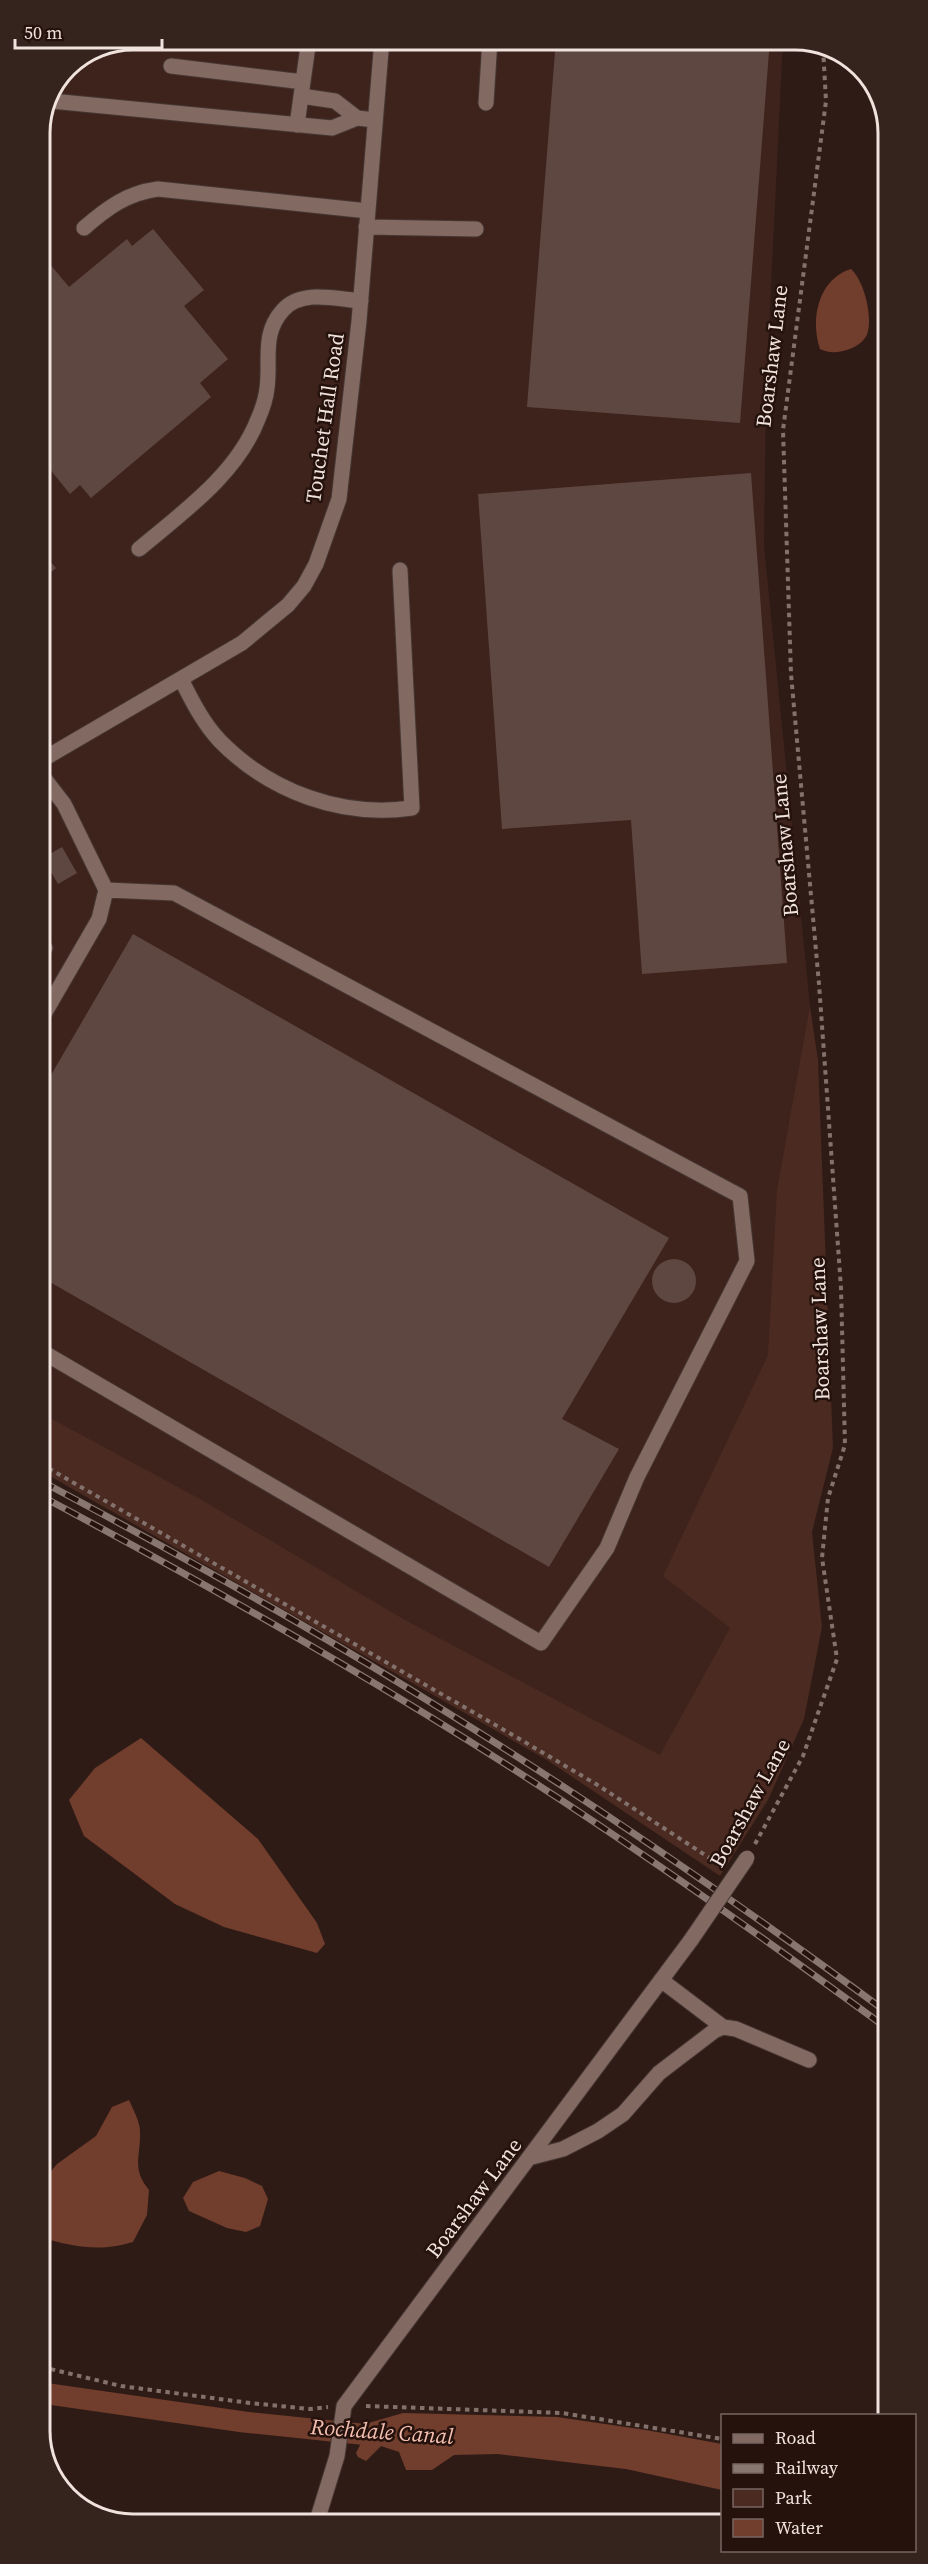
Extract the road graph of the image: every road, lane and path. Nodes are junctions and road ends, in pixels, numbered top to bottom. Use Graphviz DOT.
graph roads {
  1 [pos="307,50"];
  2 [pos="381,50"];
  3 [pos="489,50"];
  4 [pos="823,55"];
  5 [pos="171,66"];
  6 [pos="302,89"];
  7 [pos="56,101"];
  8 [pos="486,103"];
  9 [pos="357,118"];
  10 [pos="375,120"];
  11 [pos="297,125"];
  12 [pos="368,211"];
  13 [pos="366,227"];
  14 [pos="84,228"];
  15 [pos="477,229"];
  16 [pos="361,301"];
  17 [pos="139,549"];
  18 [pos="400,570"];
  19 [pos="181,679"];
  20 [pos="50,756"];
  21 [pos="50,786"];
  22 [pos="106,890"];
  23 [pos="50,1004"];
  24 [pos="50,1356"];
  25 [pos="50,1469"];
  26 [pos="747,1858"];
  27 [pos="736,1875"];
  28 [pos="661,1980"];
  29 [pos="723,2027"];
  30 [pos="809,2060"];
  31 [pos="532,2157"];
  32 [pos="50,2369"];
  33 [pos="342,2411"];
  34 [pos="721,2439"];
  35 [pos="319,2514"];
  1 -- 6 [label="street"];
  2 -- 10 [label="street, Touchet Hall Road"];
  3 -- 8 [label="street"];
  4 -- 26 [label="path, Boarshaw Lane"];
  5 -- 6 [label="street"];
  6 -- 9 [label="street"];
  6 -- 11 [label="street"];
  7 -- 11 [label="street"];
  9 -- 10 [label="street"];
  9 -- 11 [label="street"];
  10 -- 12 [label="street, Touchet Hall Road"];
  12 -- 13 [label="street, Touchet Hall Road"];
  12 -- 14 [label="street"];
  13 -- 15 [label="street"];
  13 -- 16 [label="street, Touchet Hall Road"];
  16 -- 17 [label="street"];
  16 -- 19 [label="street, Touchet Hall Road"];
  18 -- 19 [label="street"];
  19 -- 20 [label="street, Touchet Hall Road"];
  21 -- 22 [label="street"];
  22 -- 23 [label="street"];
  22 -- 24 [label="street"];
  25 -- 27 [label="path"];
  26 -- 27 [label="street, Boarshaw Lane, bridge"];
  27 -- 28 [label="street, Boarshaw Lane, bridge"];
  28 -- 29 [label="street"];
  28 -- 31 [label="street, Boarshaw Lane"];
  29 -- 30 [label="street"];
  29 -- 31 [label="street"];
  31 -- 33 [label="street, Boarshaw Lane"];
  32 -- 33 [label="path"];
  33 -- 34 [label="path"];
  33 -- 35 [label="street"];
}
